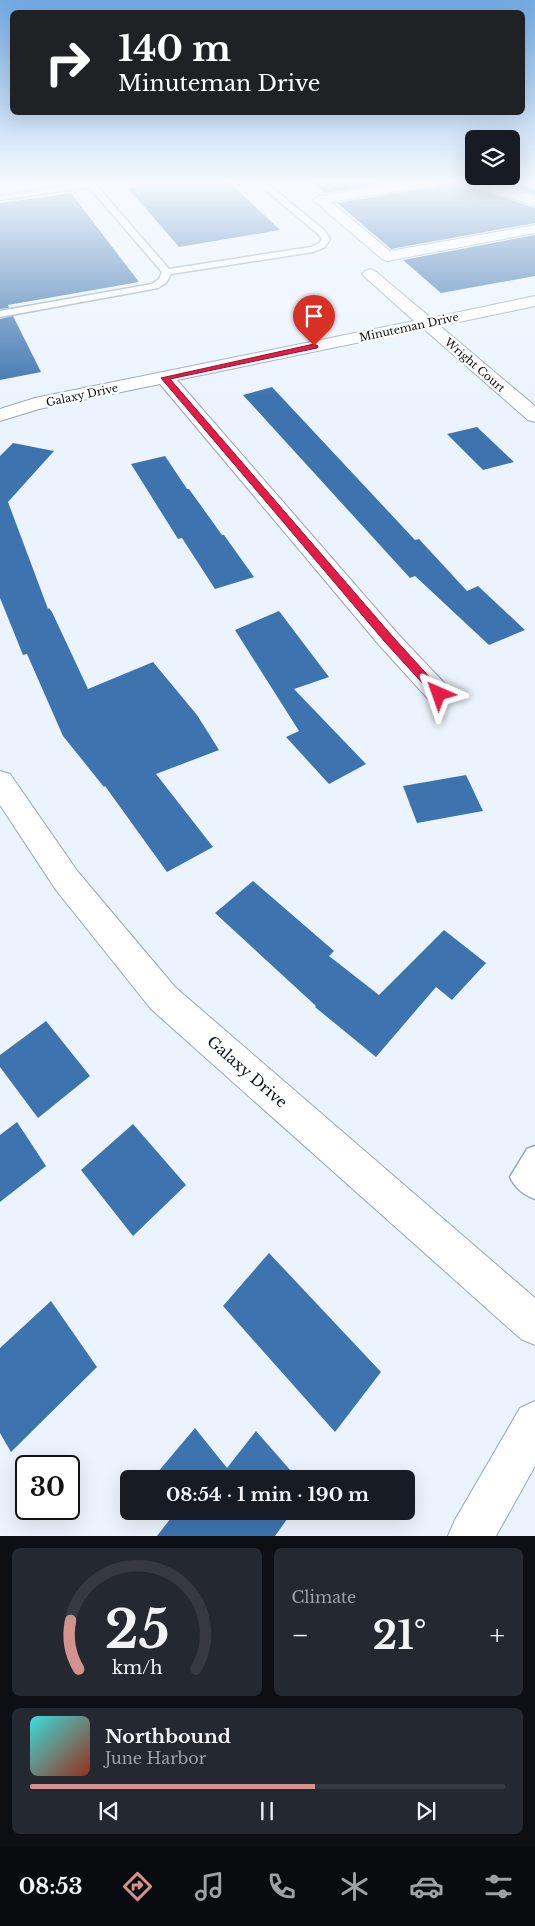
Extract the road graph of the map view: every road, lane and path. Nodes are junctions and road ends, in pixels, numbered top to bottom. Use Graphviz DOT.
graph roads {
  1 [pos="150,253"];
  2 [pos="290,253"];
  3 [pos="383,253"];
  4 [pos="405,253"];
  5 [pos="167,272"];
  6 [pos="370,274"];
  7 [pos="535,301"];
  8 [pos="0,314"];
  9 [pos="427,323"];
  10 [pos="165,378"];
  11 [pos="0,415"];
  12 [pos="535,416"];
  13 [pos="439,694"];
  14 [pos="0,782"];
  15 [pos="535,1157"];
  16 [pos="535,1188"];
  17 [pos="535,1325"];
  18 [pos="535,1423"];
  19 [pos="471,1536"];
  1 -- 5 [label="lane"];
  2 -- 5 [label="lane"];
  3 -- 4 [label="street"];
  5 -- 8 [label="lane"];
  6 -- 9 [label="street, Wright Court"];
  7 -- 9 [label="street, Minuteman Drive"];
  9 -- 10 [label="street, Minuteman Drive"];
  9 -- 12 [label="street, Wright Court"];
  10 -- 11 [label="street, Galaxy Drive"];
  10 -- 13 [label="street"];
  14 -- 17 [label="street, Galaxy Drive"];
  15 -- 16 [label="lane"];
  18 -- 19 [label="street"];
}
